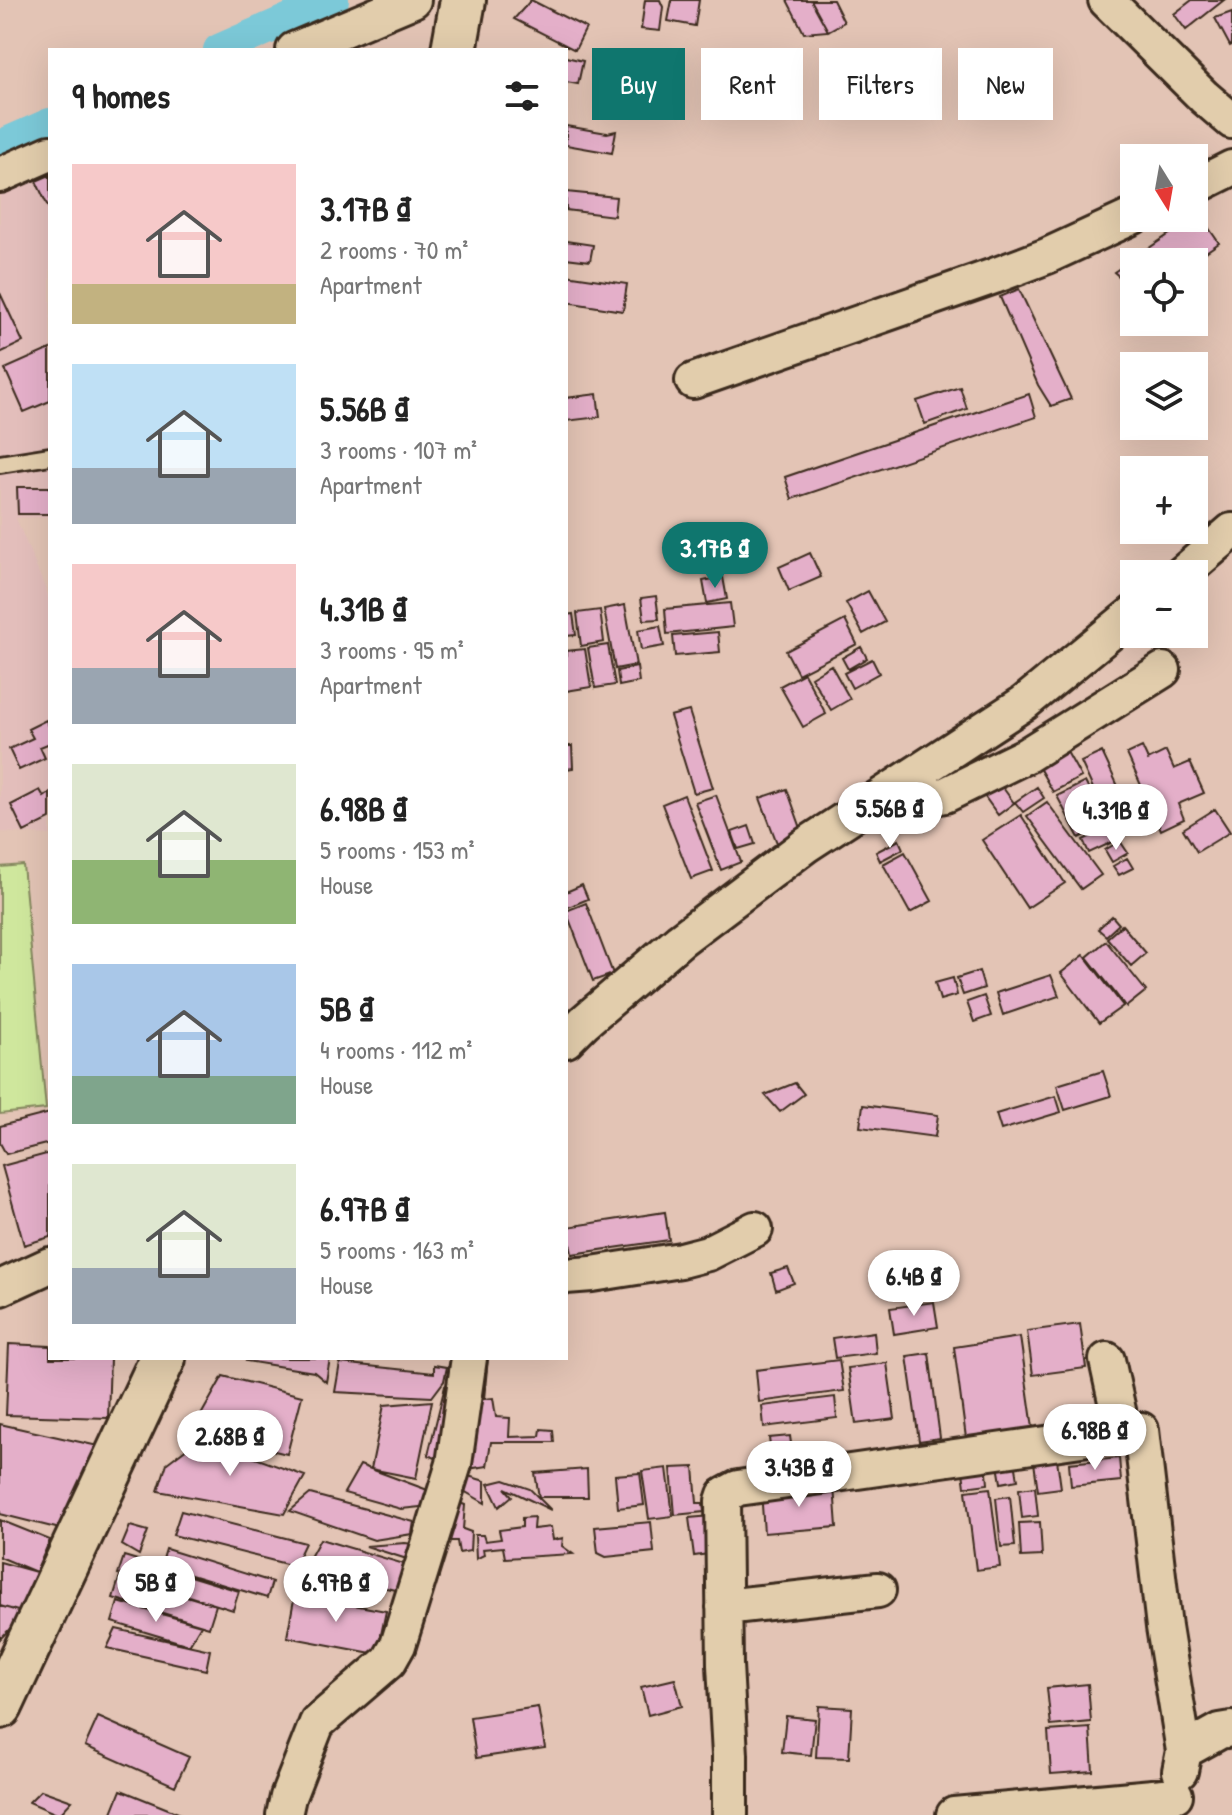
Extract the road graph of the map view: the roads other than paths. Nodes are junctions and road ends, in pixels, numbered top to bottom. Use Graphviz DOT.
graph roads {
  1 [pos="413,0"];
  2 [pos="463,0"];
  3 [pos="1106,0"];
  4 [pos="299,48"];
  5 [pos="454,48"];
  6 [pos="1232,121"];
  7 [pos="48,154"];
  8 [pos="1232,168"];
  9 [pos="0,175"];
  10 [pos="1208,180"];
  11 [pos="1120,222"];
  12 [pos="693,381"];
  13 [pos="48,456"];
  14 [pos="0,464"];
  15 [pos="1232,531"];
  16 [pos="1198,560"];
  17 [pos="1120,624"];
  18 [pos="1163,670"];
  19 [pos="900,784"];
  20 [pos="568,1038"];
  21 [pos="755,1229"];
  22 [pos="48,1266"];
  23 [pos="568,1276"];
  24 [pos="0,1288"];
  25 [pos="162,1360"];
  26 [pos="469,1360"];
  27 [pos="1107,1360"];
  28 [pos="1121,1429"];
  29 [pos="878,1590"];
  30 [pos="724,1607"];
  31 [pos="0,1706"];
  32 [pos="1232,1729"];
  33 [pos="1184,1751"];
  34 [pos="1177,1805"];
  35 [pos="284,1815"];
  36 [pos="730,1815"];
  37 [pos="954,1815"];
  1 -- 4 [label="street"];
  2 -- 5 [label="main road"];
  3 -- 6 [label="street"];
  7 -- 9 [label="street"];
  8 -- 10 [label="street"];
  11 -- 12 [label="street"];
  13 -- 14 [label="lane"];
  15 -- 16 [label="street"];
  17 -- 19 [label="street"];
  18 -- 19 [label="street"];
  19 -- 20 [label="street"];
  21 -- 23 [label="street"];
  22 -- 24 [label="street"];
  25 -- 31 [label="main road"];
  26 -- 35 [label="street"];
  27 -- 28 [label="street"];
  28 -- 30 [label="street"];
  28 -- 33 [label="street"];
  29 -- 30 [label="street"];
  30 -- 36 [label="street"];
  32 -- 33 [label="street"];
  33 -- 34 [label="street"];
  34 -- 37 [label="street"];
}
